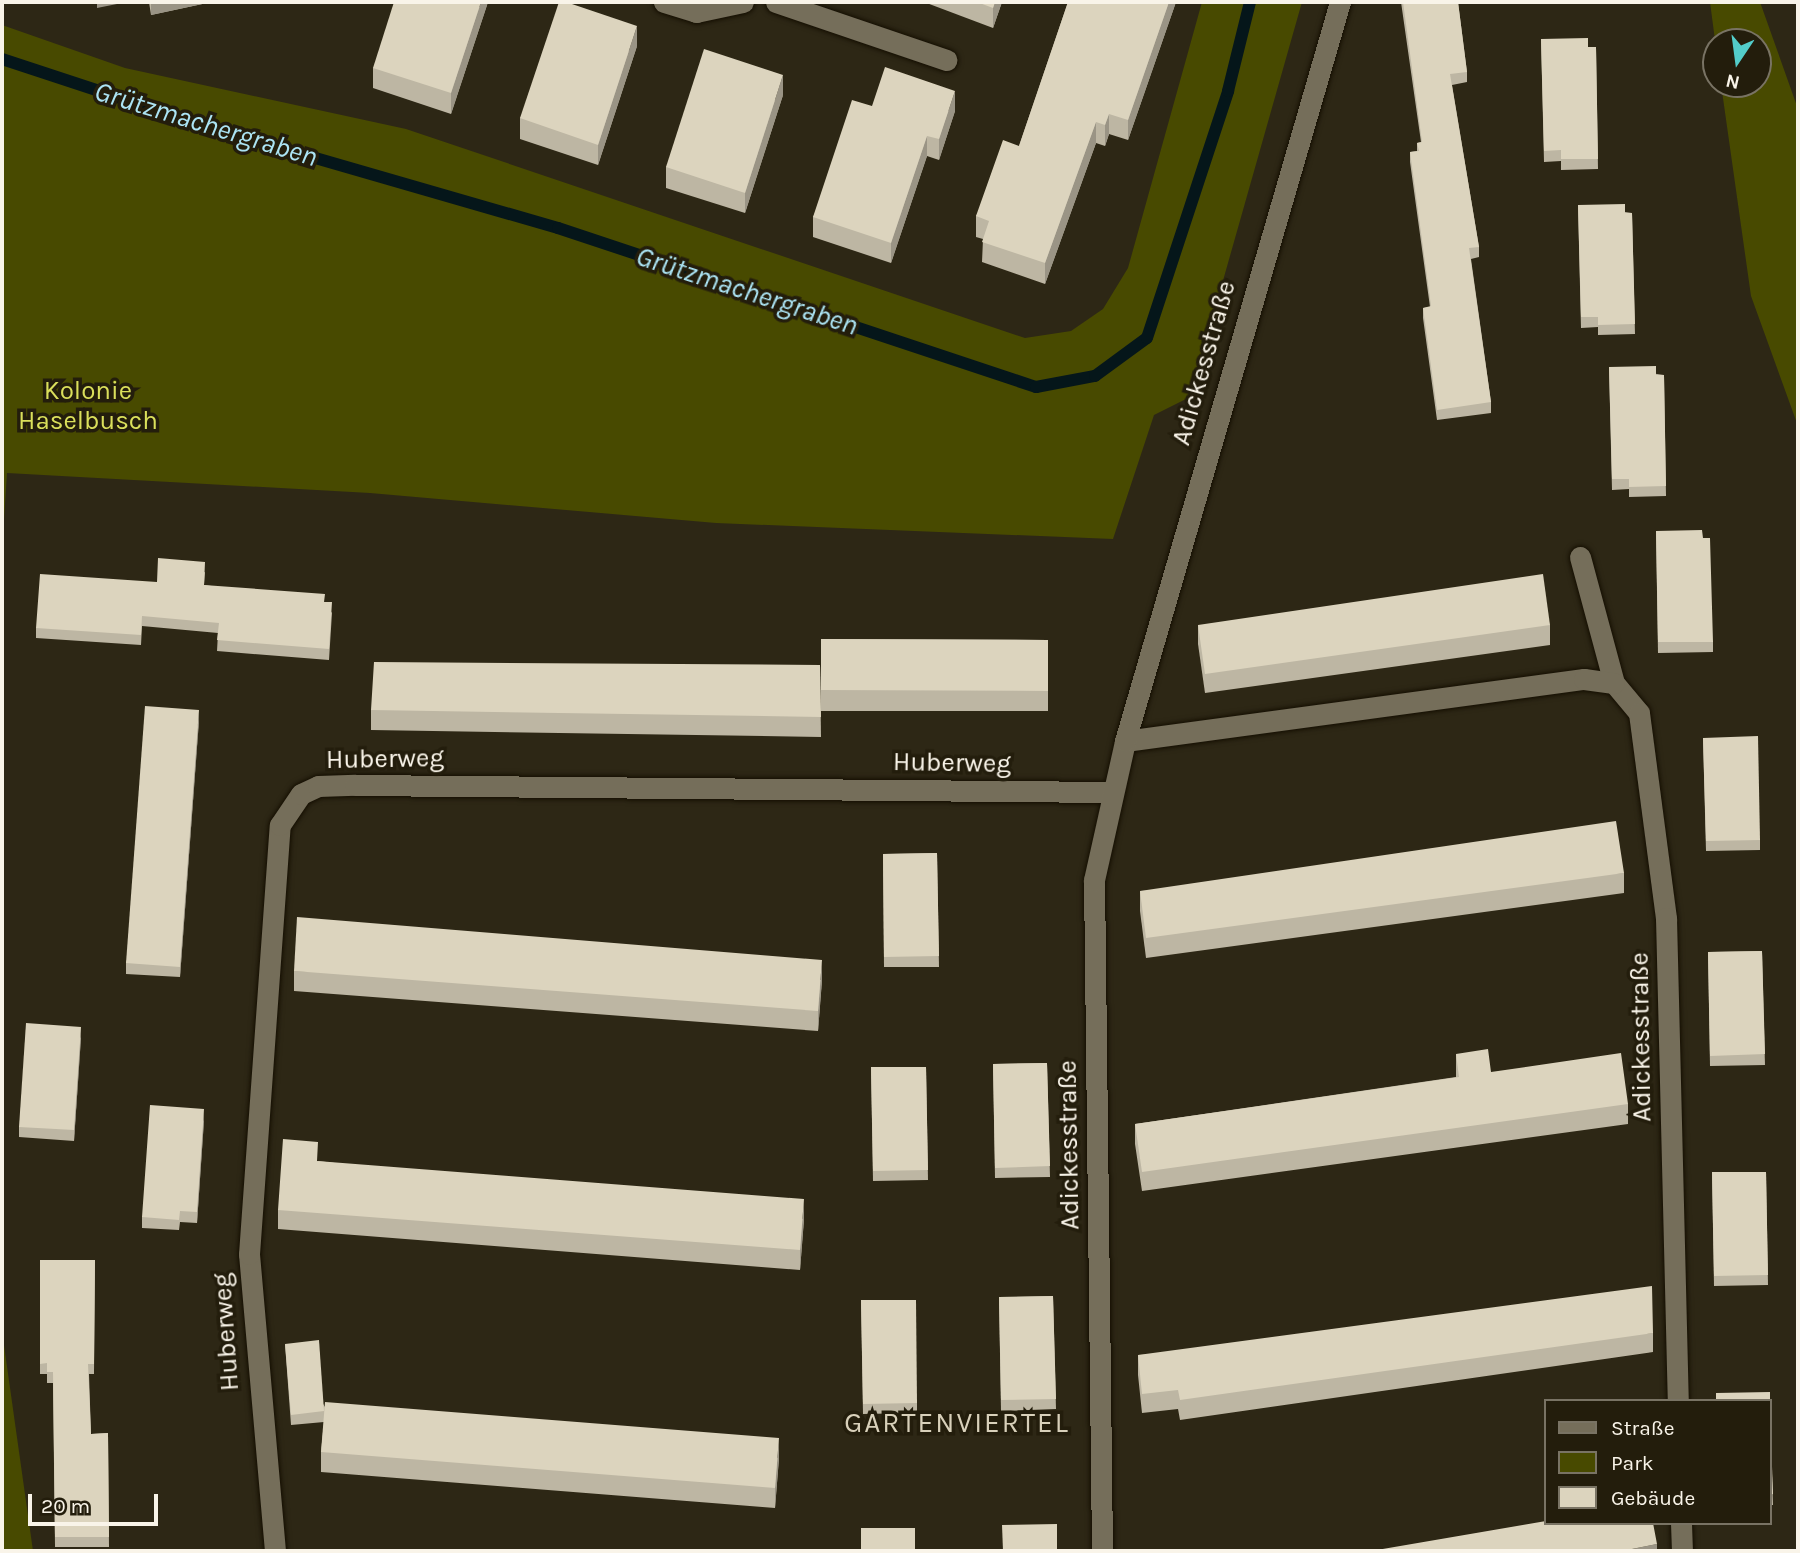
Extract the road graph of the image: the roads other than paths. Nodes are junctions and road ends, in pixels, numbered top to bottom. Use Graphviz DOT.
graph roads {
  1 [pos="664,2"];
  2 [pos="743,2"];
  3 [pos="776,2"];
  4 [pos="1340,2"];
  5 [pos="946,60"];
  6 [pos="1580,557"];
  7 [pos="1614,683"];
  8 [pos="1125,741"];
  9 [pos="1111,792"];
  10 [pos="1678,1399"];
  11 [pos="1681,1525"];
  12 [pos="275,1551"];
  13 [pos="1102,1551"];
  14 [pos="1682,1551"];
  1 -- 2 [label="street"];
  3 -- 5 [label="street"];
  4 -- 8 [label="street, Adickesstraße"];
  6 -- 7 [label="street, Adickesstraße"];
  7 -- 8 [label="street"];
  7 -- 10 [label="street, Adickesstraße"];
  8 -- 9 [label="street, Adickesstraße"];
  9 -- 12 [label="street, Huberweg"];
  9 -- 13 [label="street, Adickesstraße"];
  11 -- 14 [label="street"];
}
